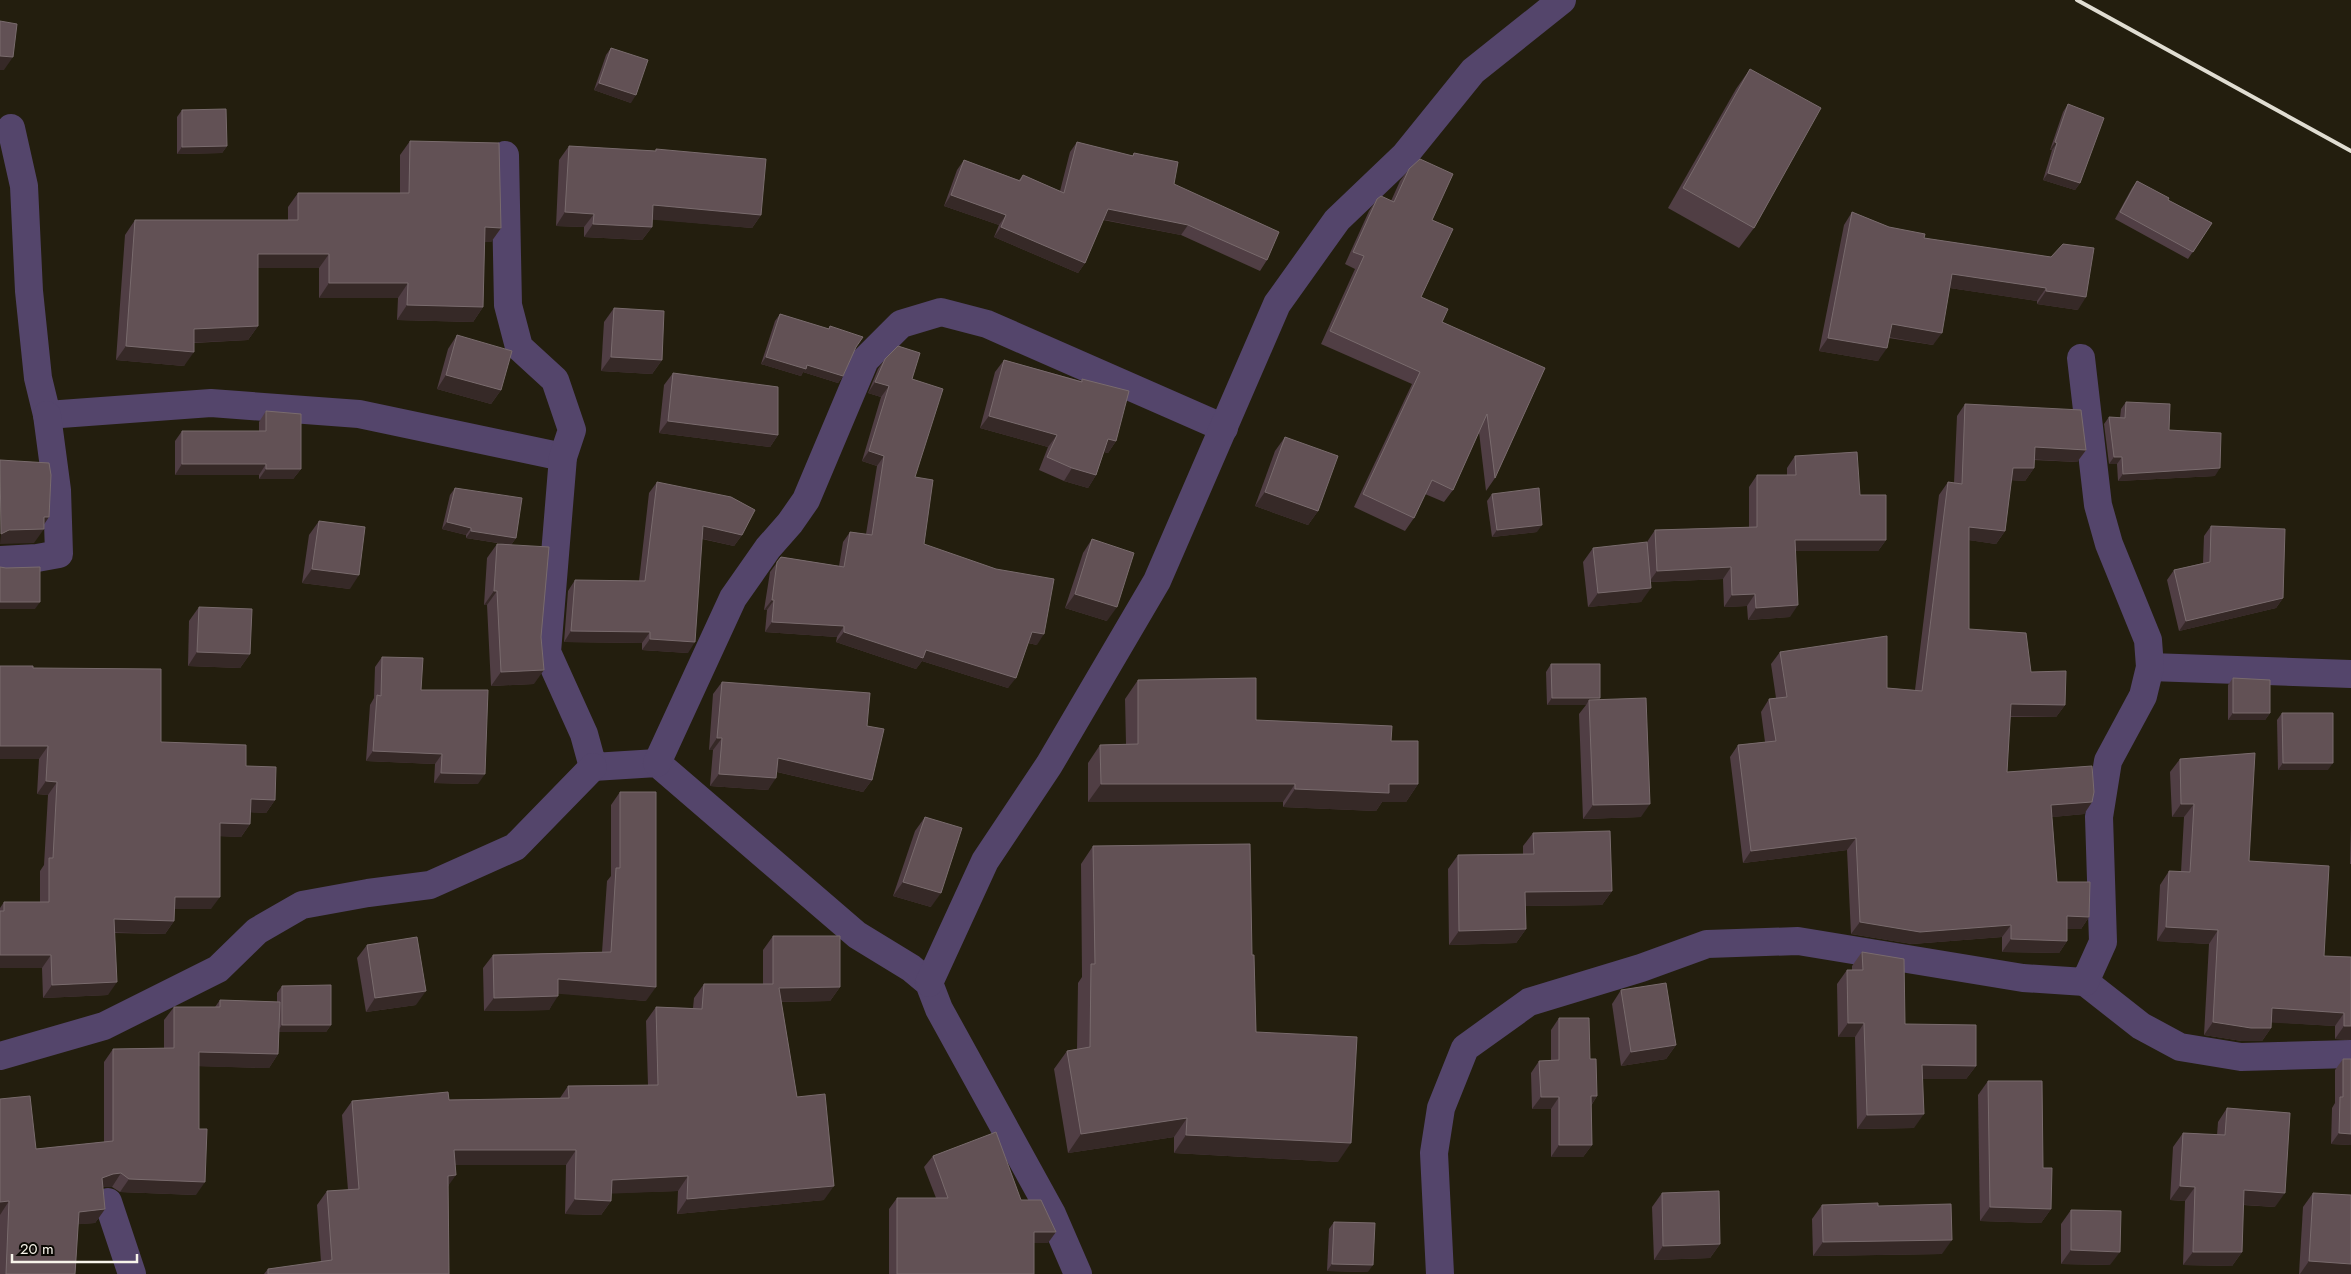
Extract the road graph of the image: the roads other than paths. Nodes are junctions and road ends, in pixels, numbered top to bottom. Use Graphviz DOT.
graph roads {
  1 [pos="1562,0"];
  2 [pos="11,128"];
  3 [pos="505,155"];
  4 [pos="2081,358"];
  5 [pos="47,415"];
  6 [pos="1224,428"];
  7 [pos="563,457"];
  8 [pos="0,560"];
  9 [pos="2150,667"];
  10 [pos="2351,674"];
  11 [pos="657,763"];
  12 [pos="593,767"];
  13 [pos="2085,982"];
  14 [pos="929,983"];
  15 [pos="2351,1054"];
  16 [pos="0,1056"];
  17 [pos="108,1202"];
  18 [pos="132,1274"];
  19 [pos="1078,1274"];
  20 [pos="1440,1274"];
  1 -- 6 [label="street"];
  2 -- 5 [label="street"];
  3 -- 7 [label="street"];
  4 -- 9 [label="street"];
  5 -- 7 [label="street"];
  5 -- 8 [label="street"];
  6 -- 11 [label="street"];
  6 -- 14 [label="street"];
  7 -- 12 [label="street"];
  9 -- 10 [label="street"];
  9 -- 13 [label="street"];
  11 -- 12 [label="street"];
  11 -- 14 [label="street"];
  12 -- 16 [label="street"];
  13 -- 15 [label="street"];
  13 -- 20 [label="street"];
  14 -- 19 [label="street"];
  17 -- 18 [label="street"];
}
